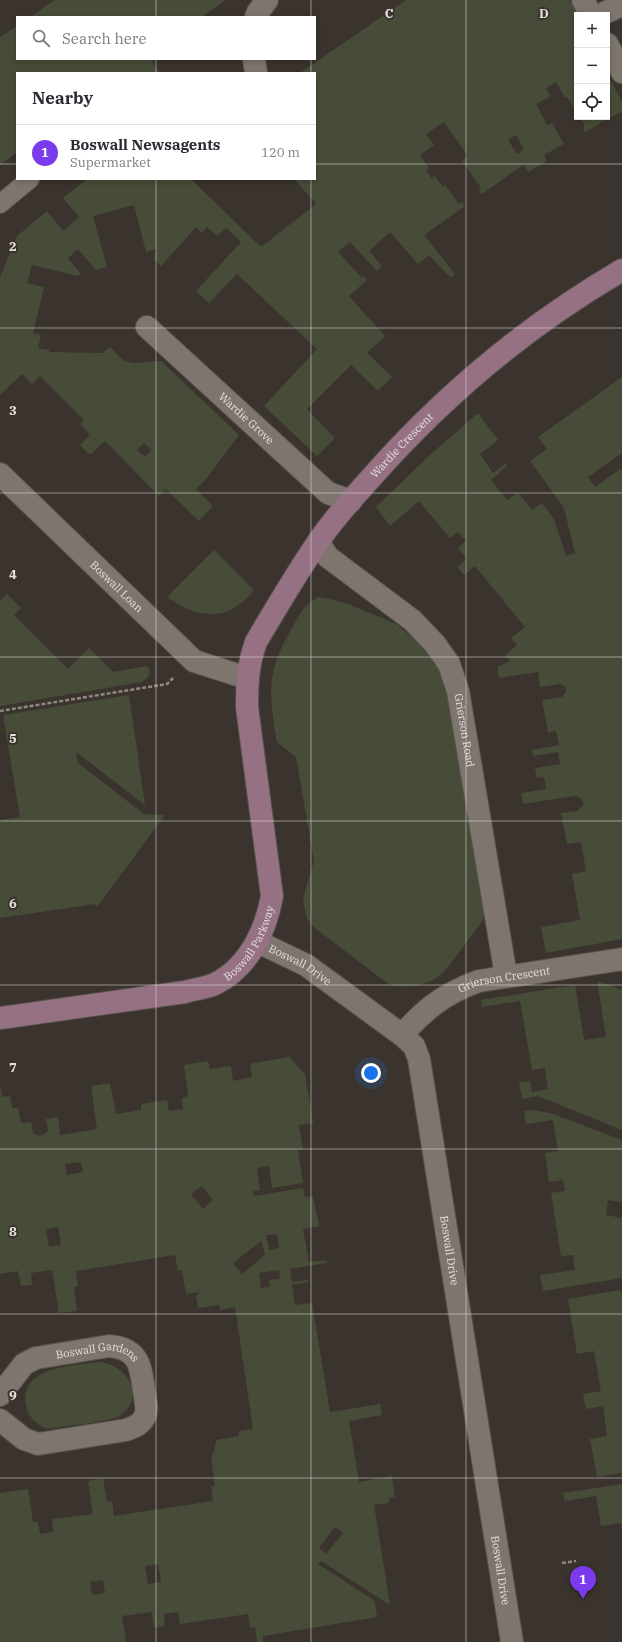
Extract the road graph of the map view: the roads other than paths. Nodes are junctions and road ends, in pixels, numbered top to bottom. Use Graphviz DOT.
graph roads {
  1 [pos="267,0"];
  2 [pos="583,0"];
  3 [pos="622,6"];
  4 [pos="589,12"];
  5 [pos="607,12"];
  6 [pos="256,16"];
  7 [pos="609,48"];
  8 [pos="254,60"];
  9 [pos="256,72"];
  10 [pos="622,72"];
  11 [pos="29,180"];
  12 [pos="0,204"];
  13 [pos="622,270"];
  14 [pos="147,327"];
  15 [pos="0,474"];
  16 [pos="350,500"];
  17 [pos="318,542"];
  18 [pos="247,678"];
  19 [pos="258,942"];
  20 [pos="622,959"];
  21 [pos="506,976"];
  22 [pos="0,1018"];
  23 [pos="402,1035"];
  24 [pos="0,1395"];
  25 [pos="0,1420"];
  26 [pos="512,1642"];
  1 -- 6 [label="street"];
  2 -- 4 [label="street"];
  3 -- 5 [label="street"];
  7 -- 10 [label="street"];
  8 -- 9 [label="street"];
  11 -- 12 [label="lane"];
  13 -- 16 [label="street, Wardie Crescent"];
  14 -- 16 [label="street, Wardie Grove"];
  15 -- 18 [label="street, Boswall Loan"];
  16 -- 17 [label="street, Wardie Crescent"];
  17 -- 18 [label="street, Wardie Crescent"];
  17 -- 21 [label="street, Grierson Road"];
  18 -- 19 [label="street, Boswall Parkway"];
  19 -- 22 [label="street, Boswall Parkway"];
  19 -- 23 [label="street, Boswall Drive"];
  20 -- 21 [label="street, Grierson Crescent"];
  21 -- 23 [label="street, Grierson Crescent"];
  23 -- 26 [label="street, Boswall Drive"];
  24 -- 25 [label="street, Boswall Gardens"];
}
